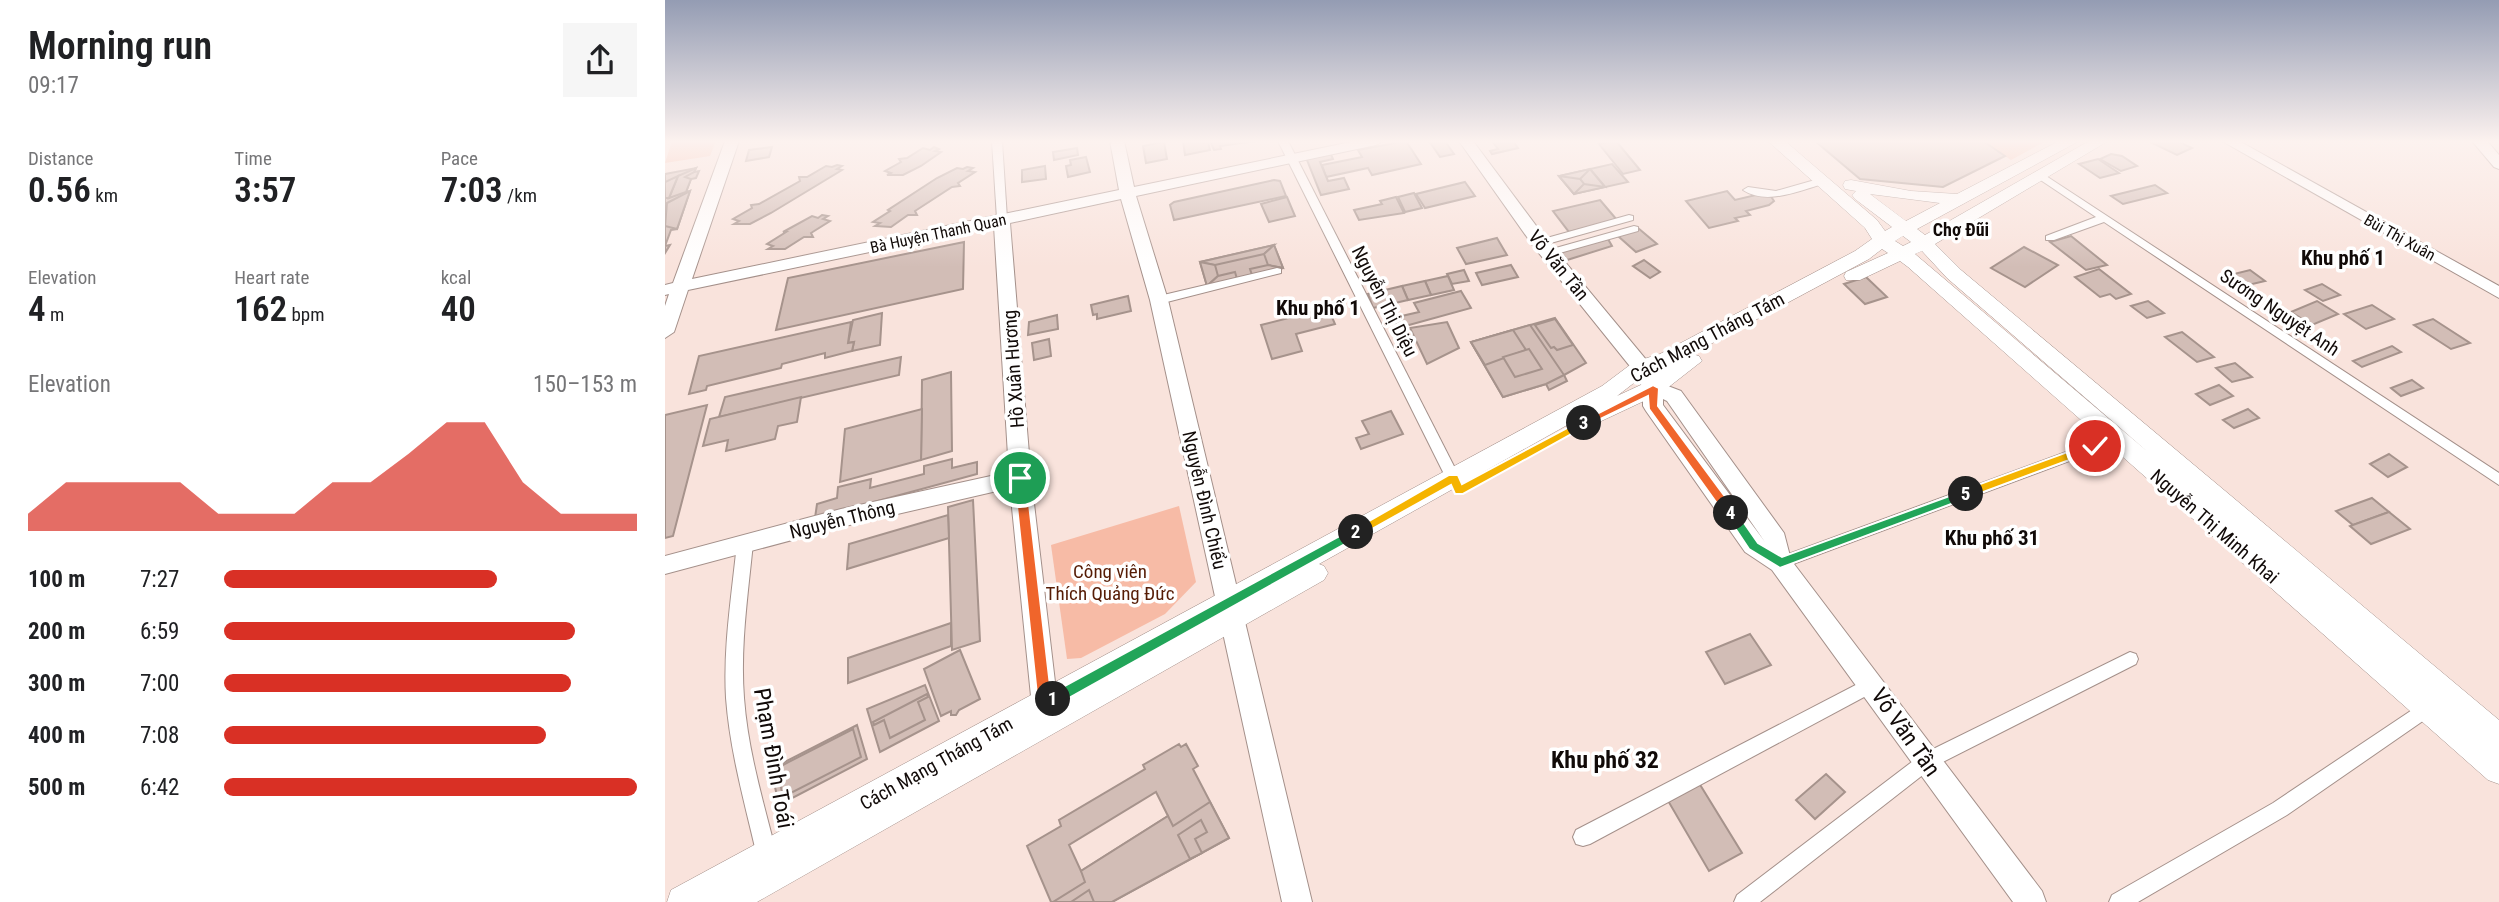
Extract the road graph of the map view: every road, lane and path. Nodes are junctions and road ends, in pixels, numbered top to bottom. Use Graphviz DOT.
graph roads {
  1 [pos="715,183"];
  2 [pos="1000,183"];
  3 [pos="1125,183"];
  4 [pos="1175,183"];
  5 [pos="1304,183"];
  6 [pos="1497,183"];
  7 [pos="1815,183"];
  8 [pos="1824,183"];
  9 [pos="1993,183"];
  10 [pos="2026,183"];
  11 [pos="2052,183"];
  12 [pos="2304,183"];
  13 [pos="1848,184"];
  14 [pos="1748,190"];
  15 [pos="1127,193"];
  16 [pos="1963,199"];
  17 [pos="2105,218"];
  18 [pos="1002,219"];
  19 [pos="1632,223"];
  20 [pos="1907,228"];
  21 [pos="1945,230"];
  22 [pos="2050,238"];
  23 [pos="1924,243"];
  24 [pos="1891,247"];
  25 [pos="1544,248"];
  26 [pos="1277,271"];
  27 [pos="1954,274"];
  28 [pos="673,289"];
  29 [pos="2499,293"];
  30 [pos="1159,300"];
  31 [pos="665,332"];
  32 [pos="1641,367"];
  33 [pos="1653,388"];
  34 [pos="2126,435"];
  35 [pos="1020,478"];
  36 [pos="2499,480"];
  37 [pos="1456,485"];
  38 [pos="745,544"];
  39 [pos="1780,563"];
  40 [pos="665,565"];
  41 [pos="1232,610"];
  42 [pos="2130,659"];
  43 [pos="1873,684"];
  44 [pos="2427,708"];
  45 [pos="1046,713"];
  46 [pos="2499,738"];
  47 [pos="1927,761"];
  48 [pos="2499,771"];
  49 [pos="1583,837"];
  50 [pos="767,856"];
  51 [pos="683,902"];
  52 [pos="725,902"];
  53 [pos="1297,902"];
  54 [pos="1744,902"];
  55 [pos="2031,902"];
  56 [pos="2119,902"];
  1 -- 28 [label="street"];
  2 -- 18 [label="street, Hồ Xuân Hương"];
  3 -- 15 [label="street, Nguyễn Đình Chiểu"];
  4 -- 15 [label="street, Bà Huyện Thanh Quan"];
  5 -- 37 [label="street, Nguyễn Thị Diệu"];
  6 -- 25 [label="street, Võ Văn Tần"];
  7 -- 14 [label="street"];
  8 -- 24 [label="main road, Nguyễn Thị Minh Khai"];
  9 -- 16 [label="main road, Cách Mạng Tháng Tám"];
  10 -- 21 [label="main road, Cách Mạng Tháng Tám"];
  11 -- 17 [label="street, Sương Nguyệt Anh"];
  12 -- 29 [label="street, Bùi Thị Xuân"];
  13 -- 16 [label="main road"];
  13 -- 20 [label="main road, Nguyễn Thị Minh Khai"];
  15 -- 18 [label="street, Bà Huyện Thanh Quan"];
  15 -- 30 [label="street, Nguyễn Đình Chiểu"];
  16 -- 20 [label="main road, Cách Mạng Tháng Tám"];
  17 -- 22 [label="street"];
  17 -- 36 [label="street, Sương Nguyệt Anh"];
  18 -- 28 [label="street, Bà Huyện Thanh Quan"];
  18 -- 35 [label="street, Hồ Xuân Hương"];
  19 -- 25 [label="street"];
  20 -- 23 [label="main road, Nguyễn Thị Minh Khai"];
  20 -- 24 [label="main road, Cách Mạng Tháng Tám"];
  21 -- 23 [label="main road, Cách Mạng Tháng Tám"];
  21 -- 27 [label="main road"];
  23 -- 24 [label="main road, Cách Mạng Tháng Tám"];
  23 -- 27 [label="main road, Nguyễn Thị Minh Khai"];
  24 -- 32 [label="main road, Cách Mạng Tháng Tám"];
  24 -- 33 [label="main road, Cách Mạng Tháng Tám"];
  24 -- 34 [label="main road, Nguyễn Thị Minh Khai"];
  25 -- 32 [label="street, Võ Văn Tần"];
  26 -- 30 [label="street"];
  27 -- 34 [label="main road, Nguyễn Thị Minh Khai"];
  28 -- 31 [label="street"];
  30 -- 41 [label="street, Nguyễn Đình Chiểu"];
  32 -- 33 [label="street, Võ Văn Tần"];
  32 -- 37 [label="main road, Cách Mạng Tháng Tám"];
  33 -- 37 [label="main road, Cách Mạng Tháng Tám"];
  33 -- 39 [label="street, Võ Văn Tần"];
  34 -- 39 [label="street"];
  34 -- 44 [label="main road, Nguyễn Thị Minh Khai"];
  34 -- 46 [label="main road, Nguyễn Thị Minh Khai"];
  35 -- 38 [label="street, Nguyễn Thông"];
  35 -- 45 [label="street, Hồ Xuân Hương"];
  37 -- 41 [label="main road, Cách Mạng Tháng Tám"];
  38 -- 40 [label="street, Nguyễn Thông"];
  38 -- 50 [label="street, Phạm Ðình Toái"];
  39 -- 43 [label="street, Võ Văn Tần"];
  41 -- 45 [label="main road, Cách Mạng Tháng Tám"];
  41 -- 53 [label="street, Nguyễn Đình Chiểu"];
  42 -- 47 [label="street"];
  43 -- 47 [label="street, Võ Văn Tần"];
  43 -- 49 [label="street"];
  44 -- 48 [label="main road, Nguyễn Thị Minh Khai"];
  44 -- 56 [label="street"];
  45 -- 50 [label="main road, Cách Mạng Tháng Tám"];
  45 -- 52 [label="main road, Cách Mạng Tháng Tám"];
  47 -- 54 [label="street"];
  47 -- 55 [label="street, Võ Văn Tần"];
  50 -- 51 [label="main road, Cách Mạng Tháng Tám"];
}
